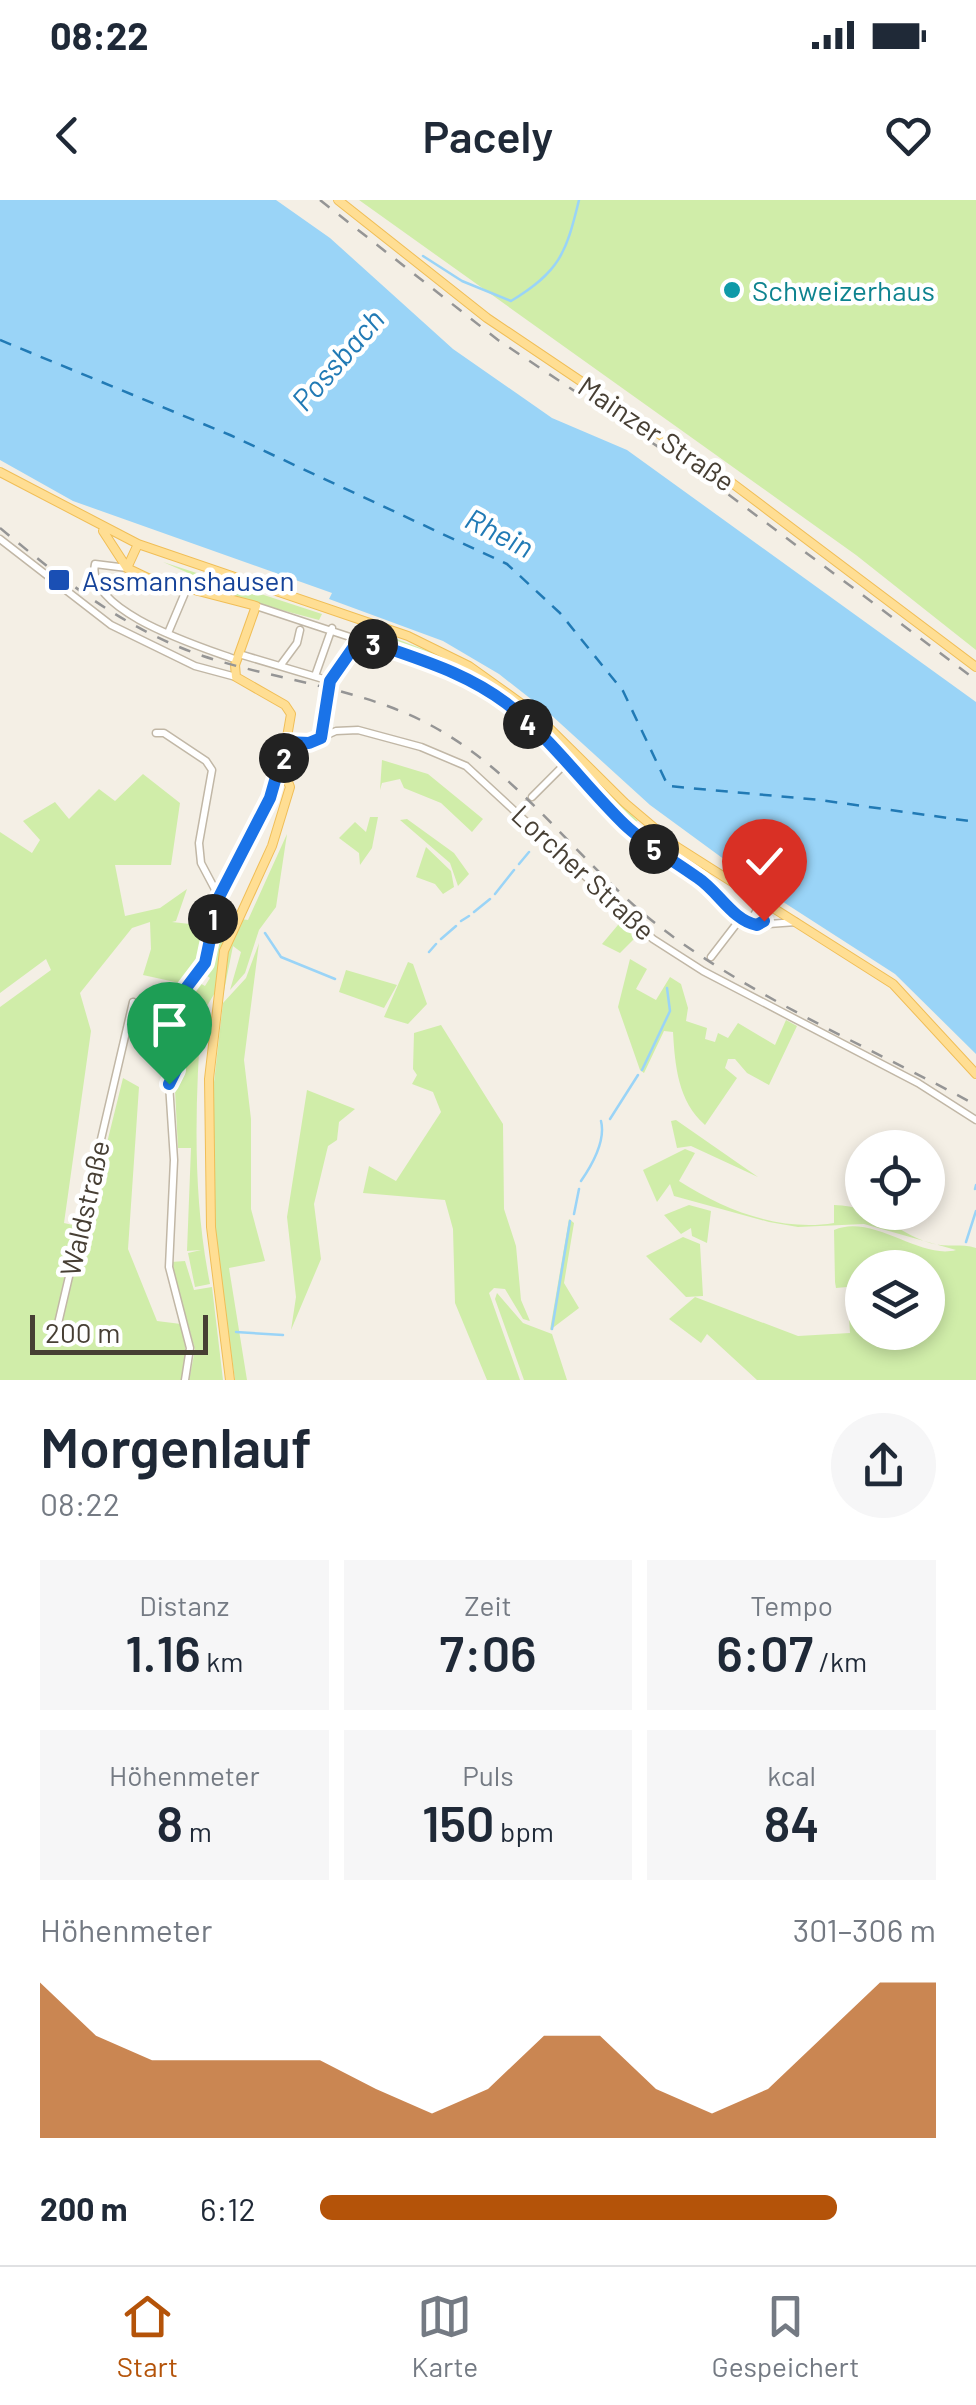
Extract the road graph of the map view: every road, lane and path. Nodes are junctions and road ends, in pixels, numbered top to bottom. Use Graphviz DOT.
graph roads {
  1 [pos="338,200"];
  2 [pos="0,472"];
  3 [pos="97,525"];
  4 [pos="0,540"];
  5 [pos="138,544"];
  6 [pos="123,556"];
  7 [pos="127,568"];
  8 [pos="187,588"];
  9 [pos="256,606"];
  10 [pos="301,623"];
  11 [pos="332,628"];
  12 [pos="168,633"];
  13 [pos="360,638"];
  14 [pos="238,657"];
  15 [pos="280,666"];
  16 [pos="976,667"];
  17 [pos="315,676"];
  18 [pos="236,677"];
  19 [pos="330,681"];
  20 [pos="156,733"];
  21 [pos="321,738"];
  22 [pos="286,742"];
  23 [pos="566,763"];
  24 [pos="282,766"];
  25 [pos="532,797"];
  26 [pos="219,897"];
  27 [pos="754,898"];
  28 [pos="772,908"];
  29 [pos="741,918"];
  30 [pos="796,922"];
  31 [pos="749,923"];
  32 [pos="761,924"];
  33 [pos="711,957"];
  34 [pos="976,1074"];
  35 [pos="169,1084"];
  36 [pos="976,1120"];
  37 [pos="58,1328"];
  38 [pos="185,1380"];
  39 [pos="230,1380"];
  1 -- 16 [label="main road, Mainzer Straße"];
  2 -- 3 [label="main road"];
  3 -- 5 [label="main road"];
  3 -- 6 [label="main road"];
  4 -- 18 [label="street"];
  5 -- 6 [label="main road"];
  5 -- 7 [label="main road"];
  5 -- 27 [label="main road"];
  6 -- 7 [label="main road"];
  7 -- 8 [label="main road"];
  7 -- 12 [label="street"];
  8 -- 9 [label="main road"];
  8 -- 12 [label="street"];
  9 -- 10 [label="street"];
  9 -- 14 [label="main road"];
  10 -- 11 [label="street"];
  10 -- 15 [label="street"];
  11 -- 13 [label="street"];
  11 -- 17 [label="street"];
  12 -- 14 [label="street"];
  13 -- 19 [label="street"];
  13 -- 23 [label="street"];
  14 -- 15 [label="street"];
  14 -- 18 [label="main road"];
  15 -- 17 [label="street"];
  17 -- 19 [label="street"];
  18 -- 22 [label="main road"];
  19 -- 21 [label="street"];
  20 -- 26 [label="street"];
  21 -- 22 [label="street, Lorcher Straße"];
  21 -- 36 [label="street, Lorcher Straße"];
  22 -- 24 [label="main road"];
  23 -- 25 [label="street"];
  23 -- 29 [label="street"];
  24 -- 26 [label="street"];
  24 -- 39 [label="main road"];
  26 -- 35 [label="street"];
  27 -- 28 [label="main road"];
  27 -- 31 [label="street"];
  28 -- 30 [label="main road"];
  28 -- 32 [label="street"];
  29 -- 31 [label="street"];
  29 -- 33 [label="street"];
  30 -- 32 [label="street"];
  30 -- 34 [label="main road"];
  31 -- 32 [label="street"];
  35 -- 37 [label="street, Waldstraße"];
  35 -- 38 [label="street"];
}
